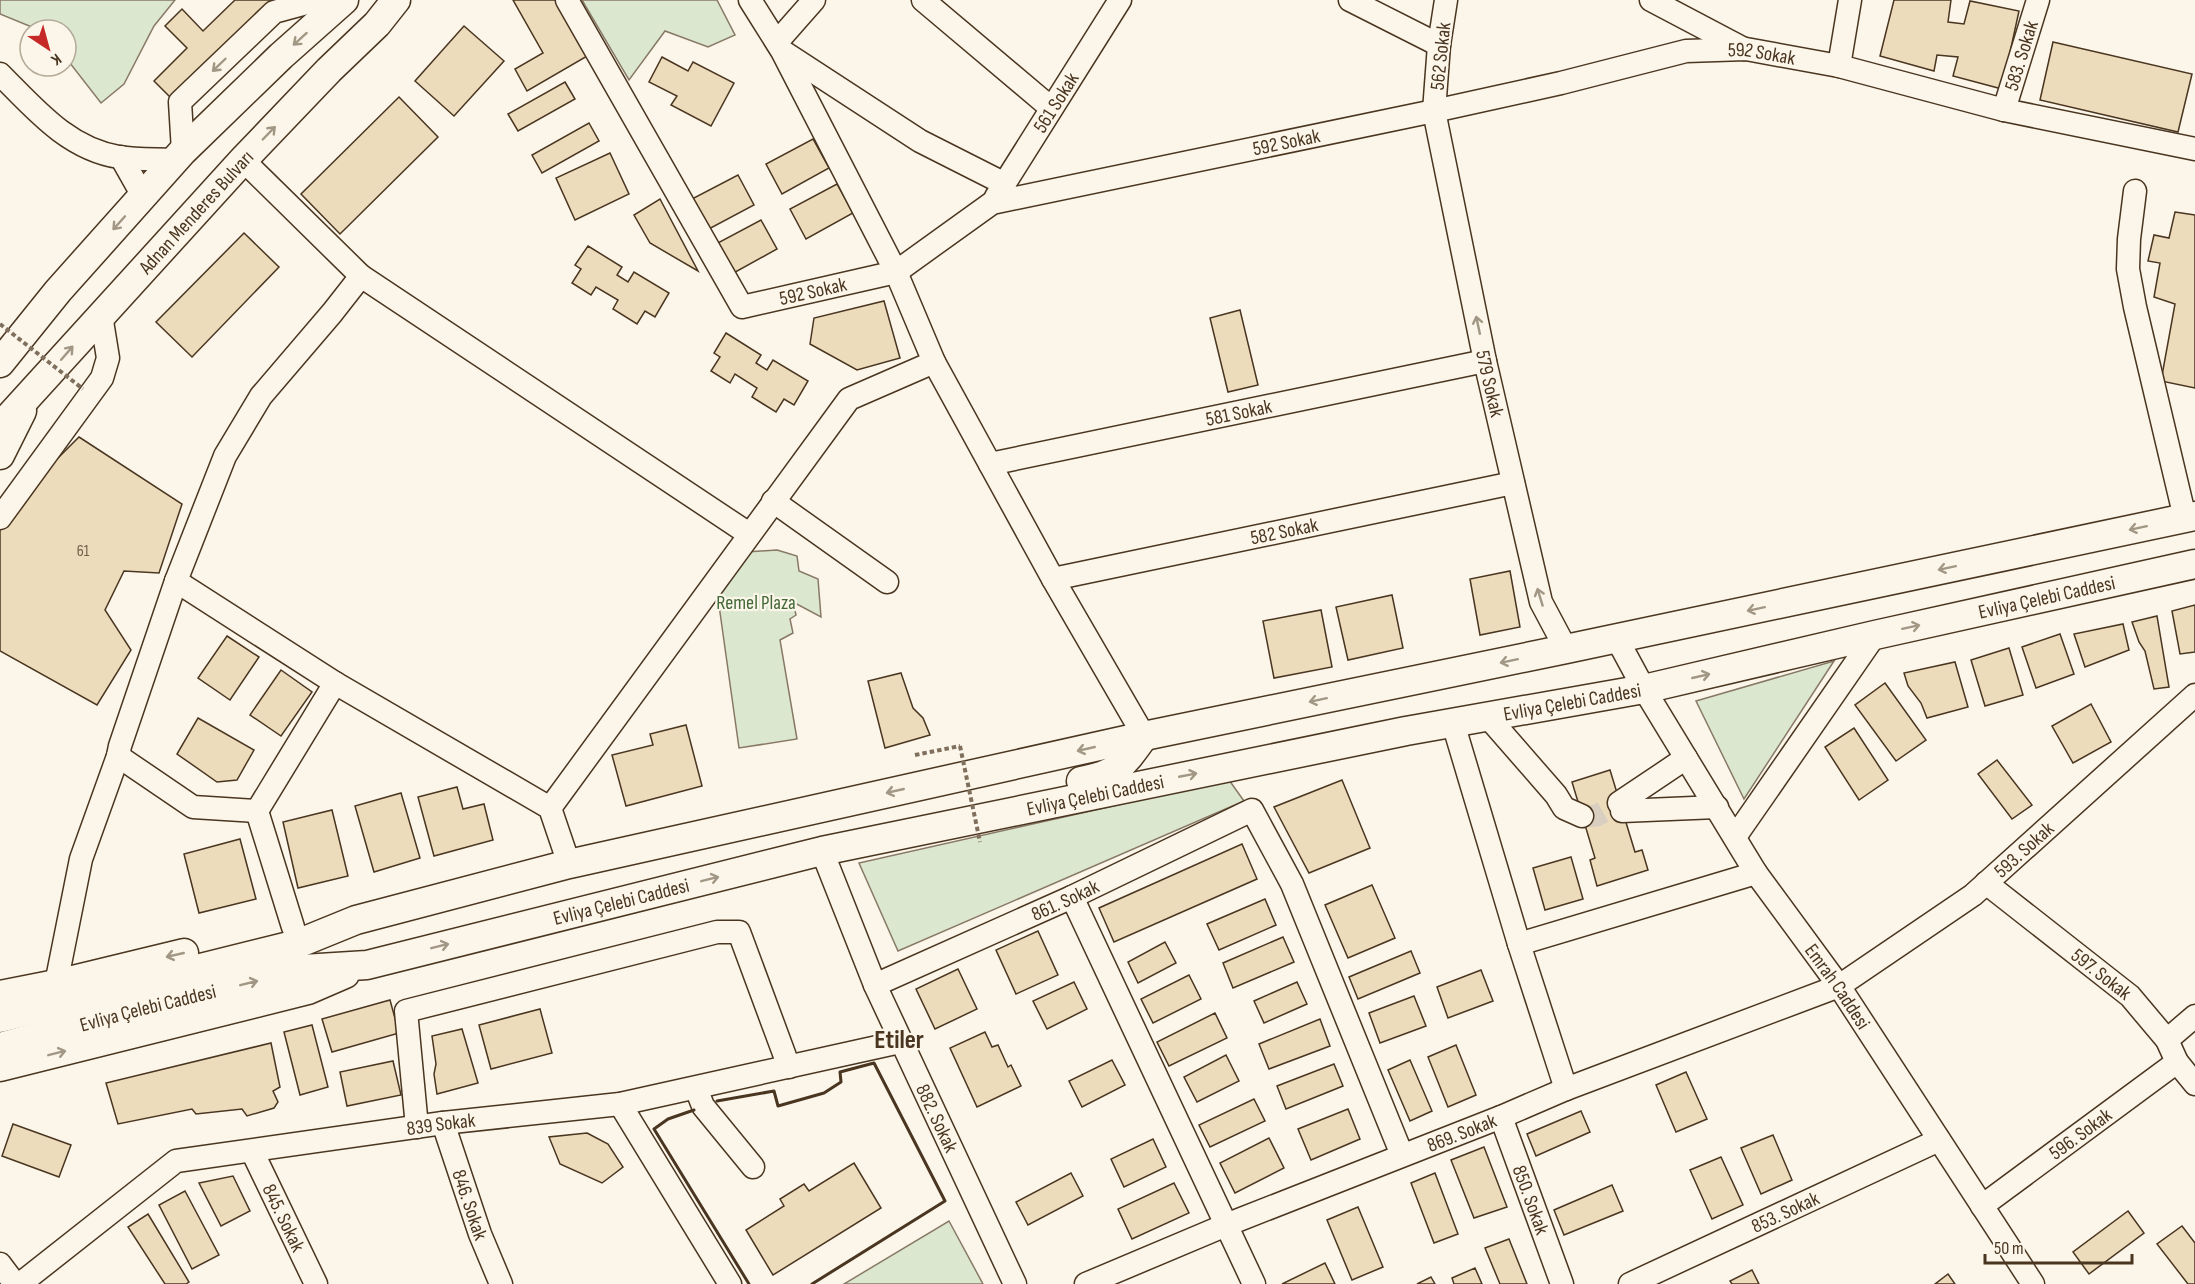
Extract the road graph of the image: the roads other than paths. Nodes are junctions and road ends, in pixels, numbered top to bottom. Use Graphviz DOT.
graph roads {
  1 [pos="318,0"];
  2 [pos="344,0"];
  3 [pos="396,0"];
  4 [pos="406,0"];
  5 [pos="567,0"];
  6 [pos="750,0"];
  7 [pos="814,0"];
  8 [pos="923,0"];
  9 [pos="1120,0"];
  10 [pos="1350,0"];
  11 [pos="1446,0"];
  12 [pos="1651,0"];
  13 [pos="1850,0"];
  14 [pos="2038,0"];
  15 [pos="377,24"];
  16 [pos="1439,45"];
  17 [pos="779,47"];
  18 [pos="1746,49"];
  19 [pos="1839,66"];
  20 [pos="0,74"];
  21 [pos="1051,108"];
  22 [pos="2004,110"];
  23 [pos="1434,111"];
  24 [pos="2194,143"];
  25 [pos="179,155"];
  26 [pos="121,157"];
  27 [pos="243,160"];
  28 [pos="1005,184"];
  29 [pos="2135,191"];
  30 [pos="143,196"];
  31 [pos="992,203"];
  32 [pos="896,272"];
  33 [pos="362,276"];
  34 [pos="101,315"];
  35 [pos="1485,361"];
  36 [pos="934,362"];
  37 [pos="0,363"];
  38 [pos="28,398"];
  39 [pos="0,427"];
  40 [pos="0,455"];
  41 [pos="990,464"];
  42 [pos="1513,483"];
  43 [pos="773,501"];
  44 [pos="2190,517"];
  45 [pos="0,518"];
  46 [pos="749,534"];
  47 [pos="2195,564"];
  48 [pos="1053,579"];
  49 [pos="176,581"];
  50 [pos="887,582"];
  51 [pos="1875,635"];
  52 [pos="1617,639"];
  53 [pos="1566,649"];
  54 [pos="335,683"];
  55 [pos="1644,689"];
  56 [pos="2195,695"];
  57 [pos="1488,717"];
  58 [pos="1453,723"];
  59 [pos="1144,736"];
  60 [pos="118,756"];
  61 [pos="1686,758"];
  62 [pos="1717,807"];
  63 [pos="550,808"];
  64 [pos="257,811"];
  65 [pos="1582,816"];
  66 [pos="1735,837"];
  67 [pos="822,851"];
  68 [pos="569,864"];
  69 [pos="1756,873"];
  70 [pos="1986,883"];
  71 [pos="1072,897"];
  72 [pos="356,920"];
  73 [pos="293,927"];
  74 [pos="1519,945"];
  75 [pos="367,964"];
  76 [pos="56,984"];
  77 [pos="875,985"];
  78 [pos="1839,986"];
  79 [pos="0,994"];
  80 [pos="2195,1016"];
  81 [pos="0,1018"];
  82 [pos="2167,1040"];
  83 [pos="900,1042"];
  84 [pos="0,1047"];
  85 [pos="2177,1062"];
  86 [pos="0,1067"];
  87 [pos="789,1067"];
  88 [pos="2195,1084"];
  89 [pos="696,1088"];
  90 [pos="1566,1089"];
  91 [pos="620,1104"];
  92 [pos="1501,1117"];
  93 [pos="443,1123"];
  94 [pos="417,1127"];
  95 [pos="1940,1140"];
  96 [pos="252,1151"];
  97 [pos="1402,1155"];
  98 [pos="753,1167"];
  99 [pos="1982,1206"];
  100 [pos="1226,1225"];
  101 [pos="0,1263"];
  102 [pos="18,1284"];
  103 [pos="316,1284"];
  104 [pos="501,1284"];
  105 [pos="730,1284"];
  106 [pos="1015,1284"];
  107 [pos="1086,1284"];
  108 [pos="1254,1284"];
  109 [pos="1562,1284"];
  110 [pos="1630,1284"];
  111 [pos="2033,1284"];
  1 -- 25 [label="street, one-way"];
  2 -- 25 [label="main road, one-way"];
  3 -- 15 [label="main road, Adnan Menderes Bulvarı"];
  4 -- 15 [label="street"];
  5 -- 32 [label="street, 592 Sokak"];
  6 -- 17 [label="street"];
  7 -- 17 [label="street"];
  8 -- 21 [label="street"];
  9 -- 21 [label="street, 561 Sokak"];
  10 -- 16 [label="street"];
  11 -- 16 [label="street, 562 Sokak"];
  12 -- 18 [label="street"];
  13 -- 19 [label="street"];
  14 -- 22 [label="street, 583. Sokak"];
  27 -- 15 [label="main road, Adnan Menderes Bulvarı, one-way"];
  16 -- 23 [label="street, 562 Sokak"];
  17 -- 28 [label="street"];
  17 -- 32 [label="street"];
  18 -- 19 [label="street, 592 Sokak"];
  18 -- 23 [label="street, 592 Sokak"];
  19 -- 22 [label="street, 592 Sokak"];
  20 -- 26 [label="street"];
  21 -- 28 [label="street, 561 Sokak"];
  22 -- 24 [label="street, 592 Sokak"];
  23 -- 31 [label="street, 592 Sokak"];
  35 -- 23 [label="street, 579 Sokak, one-way"];
  25 -- 26 [label="street"];
  25 -- 30 [label="main road"];
  26 -- 30 [label="street"];
  27 -- 33 [label="street"];
  27 -- 34 [label="main road, Adnan Menderes Bulvarı"];
  28 -- 31 [label="street, 561 Sokak"];
  29 -- 44 [label="street"];
  30 -- 37 [label="main road, one-way"];
  31 -- 32 [label="street, 592 Sokak"];
  32 -- 36 [label="street"];
  33 -- 46 [label="street"];
  33 -- 49 [label="street"];
  38 -- 34 [label="main road, Adnan Menderes Bulvarı, one-way"];
  34 -- 45 [label="street"];
  35 -- 41 [label="street, 581 Sokak"];
  35 -- 42 [label="street, 579 Sokak"];
  36 -- 41 [label="street"];
  36 -- 43 [label="street"];
  38 -- 39 [label="main road, Adnan Menderes Bulvarı"];
  38 -- 40 [label="main road"];
  41 -- 48 [label="street"];
  42 -- 48 [label="street, 582 Sokak"];
  53 -- 42 [label="street, 579 Sokak, one-way"];
  43 -- 46 [label="street"];
  43 -- 50 [label="street"];
  44 -- 52 [label="main road, one-way"];
  46 -- 63 [label="street"];
  51 -- 47 [label="main road, Evliya Çelebi Caddesi, one-way"];
  48 -- 59 [label="street"];
  49 -- 54 [label="street"];
  49 -- 60 [label="street"];
  55 -- 51 [label="main road, Evliya Çelebi Caddesi, one-way"];
  51 -- 66 [label="street"];
  52 -- 53 [label="main road, Evliya Çelebi Caddesi"];
  52 -- 55 [label="street, Emrah Caddesi"];
  53 -- 59 [label="main road, Evliya Çelebi Caddesi, one-way"];
  54 -- 63 [label="street"];
  54 -- 64 [label="street"];
  55 -- 57 [label="main road, Evliya Çelebi Caddesi"];
  55 -- 61 [label="street, Emrah Caddesi"];
  56 -- 70 [label="street, 593. Sokak"];
  57 -- 58 [label="main road, Evliya Çelebi Caddesi"];
  57 -- 65 [label="street"];
  67 -- 58 [label="main road, Evliya Çelebi Caddesi, one-way"];
  58 -- 74 [label="street"];
  59 -- 67 [label="main road"];
  59 -- 68 [label="main road, Evliya Çelebi Caddesi, one-way"];
  60 -- 64 [label="street"];
  60 -- 76 [label="street"];
  61 -- 62 [label="street, Emrah Caddesi"];
  61 -- 62 [label="street"];
  62 -- 66 [label="street, Emrah Caddesi"];
  63 -- 68 [label="street"];
  64 -- 73 [label="street"];
  66 -- 69 [label="street, Emrah Caddesi"];
  75 -- 67 [label="main road, Evliya Çelebi Caddesi, one-way"];
  67 -- 77 [label="street, 882. Sokak"];
  68 -- 72 [label="main road, Evliya Çelebi Caddesi"];
  69 -- 74 [label="street"];
  69 -- 78 [label="street, Emrah Caddesi"];
  70 -- 78 [label="street, 593. Sokak"];
  70 -- 82 [label="street, 597. Sokak"];
  71 -- 77 [label="street, 861. Sokak"];
  71 -- 97 [label="street, 861. Sokak"];
  71 -- 100 [label="street"];
  72 -- 73 [label="main road"];
  72 -- 81 [label="main road, Evliya Çelebi Caddesi"];
  73 -- 76 [label="main road, one-way"];
  74 -- 90 [label="street"];
  84 -- 75 [label="main road, Evliya Çelebi Caddesi, one-way"];
  86 -- 75 [label="main road, one-way"];
  76 -- 79 [label="main road"];
  77 -- 83 [label="street, 882. Sokak"];
  78 -- 90 [label="street, 869. Sokak"];
  78 -- 95 [label="street, Emrah Caddesi"];
  80 -- 82 [label="street"];
  82 -- 85 [label="street, 597. Sokak"];
  83 -- 87 [label="street, 839 Sokak"];
  83 -- 106 [label="street, 882. Sokak"];
  85 -- 88 [label="street, 597. Sokak"];
  85 -- 99 [label="street, 596. Sokak"];
  87 -- 89 [label="street, 839 Sokak"];
  87 -- 94 [label="street"];
  89 -- 91 [label="street, 839 Sokak"];
  89 -- 98 [label="street"];
  90 -- 92 [label="street, 869. Sokak"];
  91 -- 93 [label="street, 839 Sokak"];
  91 -- 105 [label="street"];
  92 -- 97 [label="street, 869. Sokak"];
  92 -- 109 [label="street, 850. Sokak"];
  93 -- 94 [label="street, 839 Sokak"];
  93 -- 104 [label="street, 846. Sokak"];
  94 -- 96 [label="street, 839 Sokak"];
  95 -- 99 [label="street, Emrah Caddesi"];
  95 -- 110 [label="street, 853. Sokak"];
  96 -- 102 [label="street, 839 Sokak"];
  96 -- 103 [label="street, 845. Sokak"];
  97 -- 100 [label="street, 869. Sokak"];
  99 -- 111 [label="street, Emrah Caddesi"];
  100 -- 107 [label="street, 869. Sokak"];
  100 -- 108 [label="street"];
  101 -- 102 [label="street"];
}
